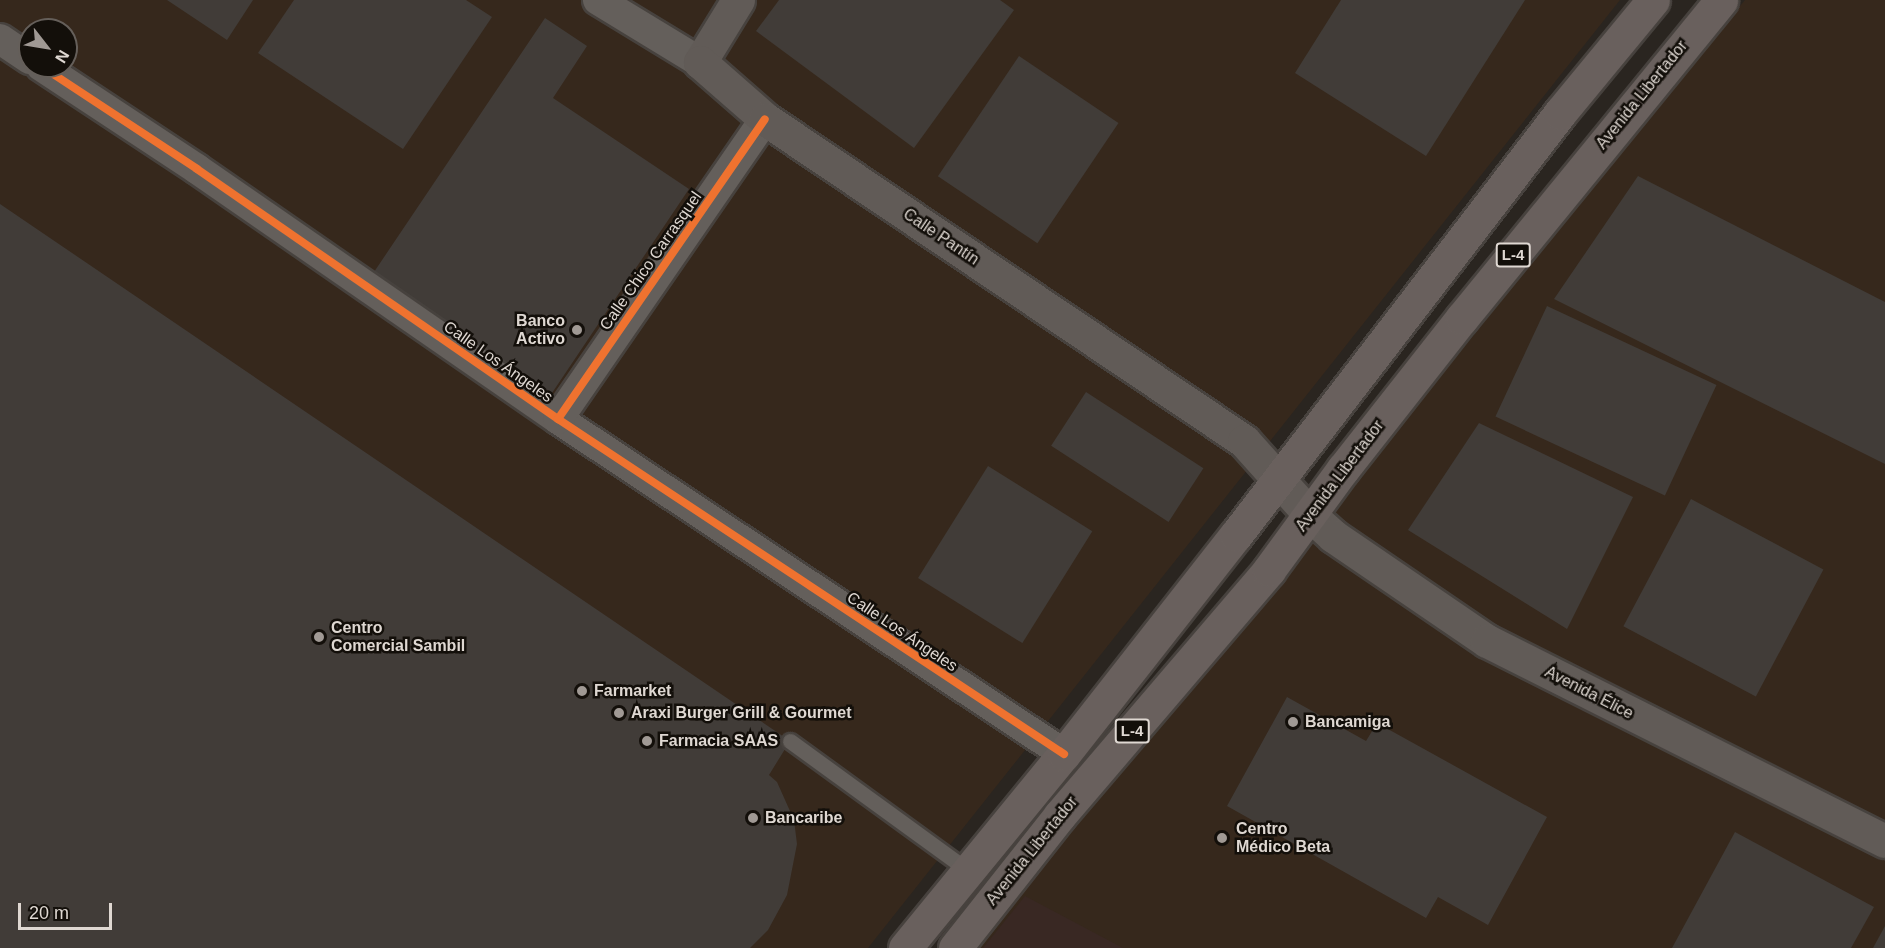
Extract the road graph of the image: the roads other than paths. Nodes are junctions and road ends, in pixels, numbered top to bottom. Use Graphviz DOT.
graph roads {
  1 [pos="598,0"];
  2 [pos="738,0"];
  3 [pos="1653,0"];
  4 [pos="1721,0"];
  5 [pos="0,39"];
  6 [pos="18,51"];
  7 [pos="700,62"];
  8 [pos="59,78"];
  9 [pos="765,119"];
  10 [pos="558,419"];
  11 [pos="1278,480"];
  12 [pos="1311,516"];
  13 [pos="790,741"];
  14 [pos="1064,754"];
  15 [pos="1885,842"];
  16 [pos="969,871"];
  17 [pos="904,948"];
  18 [pos="955,948"];
  1 -- 7 [label="street, Calle Pantín"];
  2 -- 7 [label="main road"];
  3 -- 11 [label="main road, L-4"];
  4 -- 12 [label="main road, Avenida Libertador / L-4"];
  5 -- 6 [label="street"];
  7 -- 9 [label="main road, Calle Pantín"];
  8 -- 10 [label="street, Calle Los Ángeles"];
  9 -- 10 [label="street, Calle Chico Carrasquel"];
  9 -- 11 [label="main road, Calle Pantín"];
  10 -- 14 [label="street, Calle Los Ángeles"];
  11 -- 12 [label="main road, Calle Pantín"];
  11 -- 14 [label="main road, L-4"];
  12 -- 15 [label="main road, Avenida Élice"];
  12 -- 18 [label="main road, Avenida Libertador / L-4"];
  13 -- 16 [label="lane"];
  14 -- 16 [label="main road, L-4"];
  16 -- 17 [label="main road, L-4"];
}
